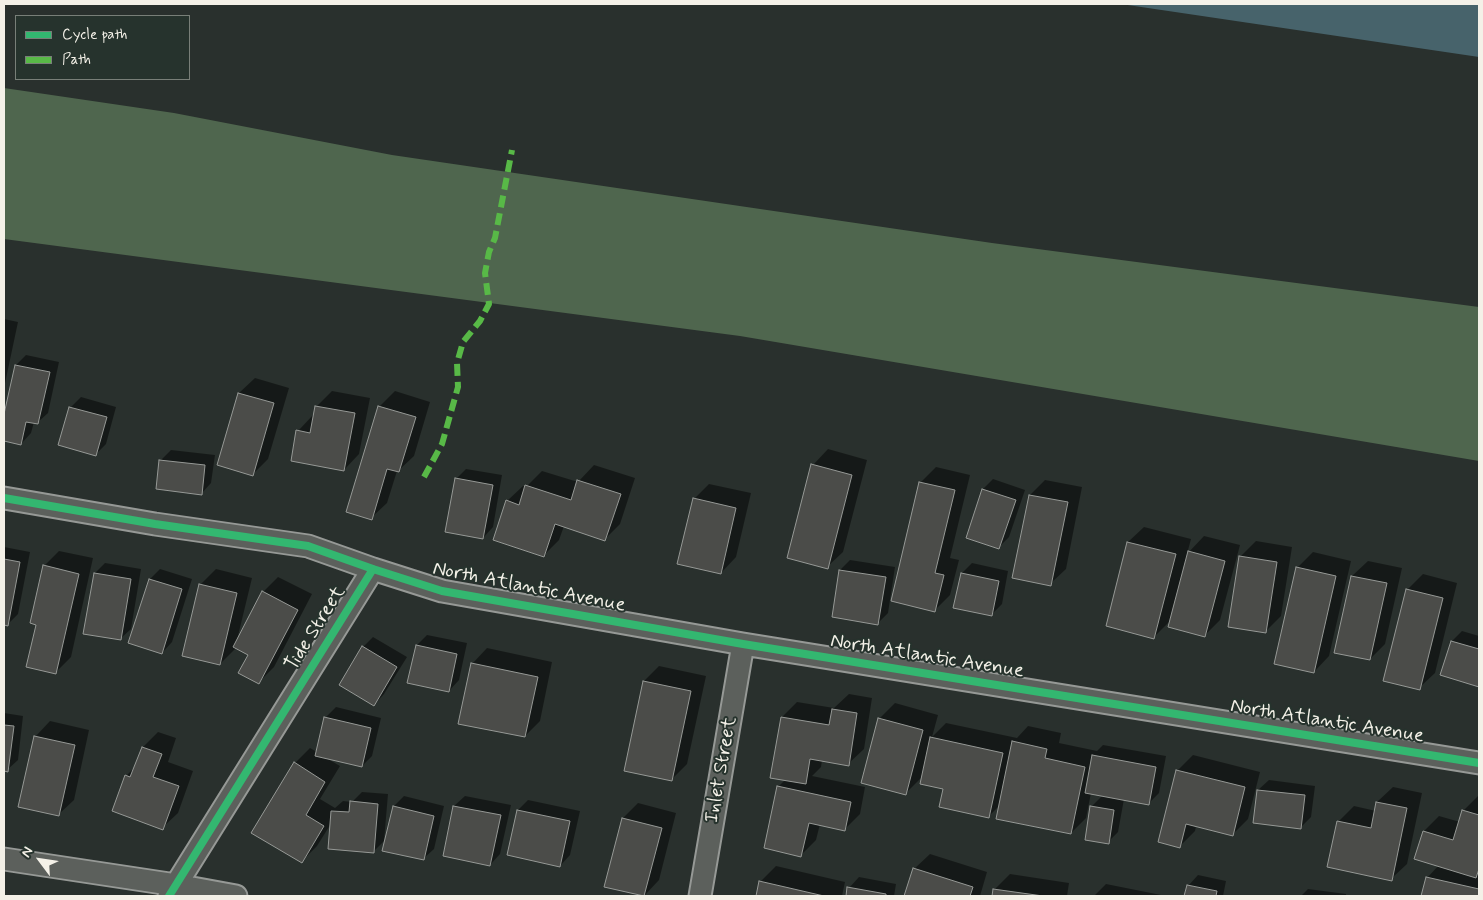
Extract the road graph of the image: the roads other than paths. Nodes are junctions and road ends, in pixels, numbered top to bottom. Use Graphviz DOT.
graph roads {
  1 [pos="4,498"];
  2 [pos="373,569"];
  3 [pos="743,644"];
  4 [pos="1479,763"];
  5 [pos="4,859"];
  6 [pos="173,891"];
  7 [pos="236,896"];
  8 [pos="700,896"];
  1 -- 2 [label="street, Tide Street"];
  2 -- 3 [label="street, North Atlantic Avenue"];
  2 -- 6 [label="street, Tide Street"];
  3 -- 4 [label="street, North Atlantic Avenue"];
  3 -- 8 [label="street, Inlet Street"];
  5 -- 6 [label="street"];
  6 -- 7 [label="street"];
}
